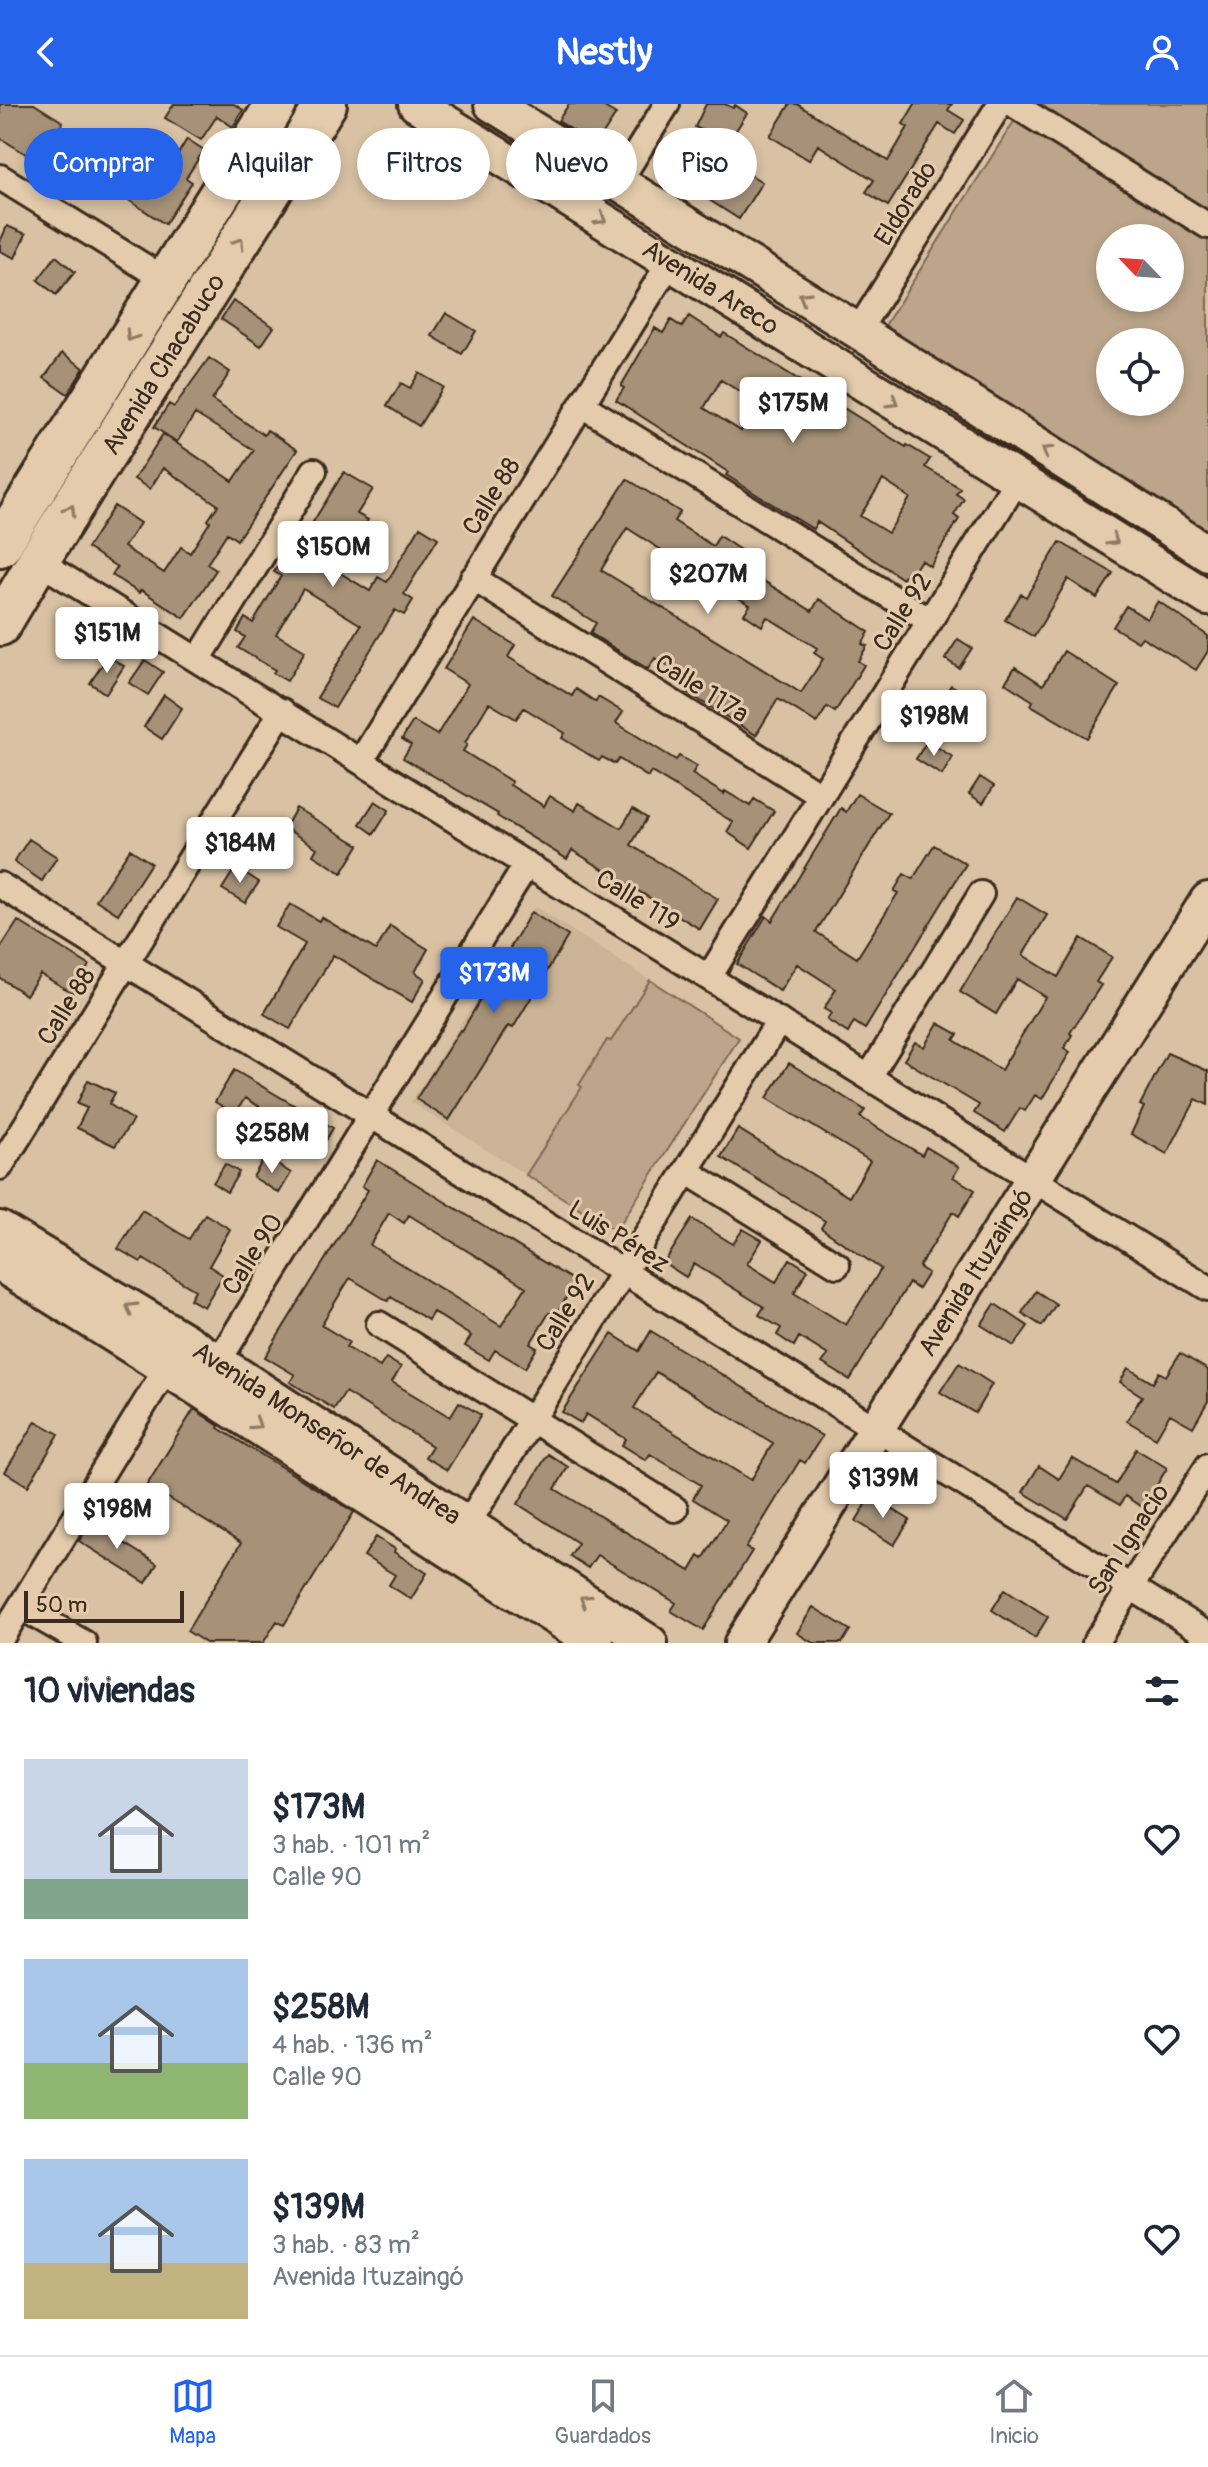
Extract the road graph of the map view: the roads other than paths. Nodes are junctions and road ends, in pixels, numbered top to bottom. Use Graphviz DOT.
graph roads {
  1 [pos="276,104"];
  2 [pos="326,104"];
  3 [pos="416,104"];
  4 [pos="492,104"];
  5 [pos="667,104"];
  6 [pos="1000,104"];
  7 [pos="1013,104"];
  8 [pos="530,128"];
  9 [pos="637,152"];
  10 [pos="0,177"];
  11 [pos="637,195"];
  12 [pos="1208,226"];
  13 [pos="670,262"];
  14 [pos="166,280"];
  15 [pos="858,331"];
  16 [pos="582,405"];
  17 [pos="314,471"];
  18 [pos="1017,480"];
  19 [pos="4,529"];
  20 [pos="1208,553"];
  21 [pos="38,561"];
  22 [pos="473,578"];
  23 [pos="1208,598"];
  24 [pos="930,621"];
  25 [pos="0,625"];
  26 [pos="198,660"];
  27 [pos="282,711"];
  28 [pos="361,761"];
  29 [pos="820,795"];
  30 [pos="527,864"];
  31 [pos="0,885"];
  32 [pos="981,894"];
  33 [pos="1208,900"];
  34 [pos="1199,935"];
  35 [pos="126,962"];
  36 [pos="709,977"];
  37 [pos="779,1021"];
  38 [pos="869,1077"];
  39 [pos="371,1115"];
  40 [pos="0,1167"];
  41 [pos="686,1171"];
  42 [pos="1033,1179"];
  43 [pos="0,1229"];
  44 [pos="0,1264"];
  45 [pos="837,1265"];
  46 [pos="623,1272"];
  47 [pos="1208,1288"];
  48 [pos="379,1324"];
  49 [pos="176,1353"];
  50 [pos="210,1375"];
  51 [pos="531,1419"];
  52 [pos="875,1431"];
  53 [pos="1208,1466"];
  54 [pos="675,1509"];
  55 [pos="459,1538"];
  56 [pos="1130,1587"];
  57 [pos="21,1607"];
  58 [pos="1208,1635"];
  59 [pos="0,1640"];
  60 [pos="84,1643"];
  61 [pos="596,1643"];
  62 [pos="650,1643"];
  63 [pos="742,1643"];
  64 [pos="1095,1643"];
  1 -- 14 [label="main road, Avenida Chacabuco"];
  21 -- 2 [label="main road, Avenida Chacabuco, one-way"];
  3 -- 13 [label="main road, Avenida Areco, one-way"];
  4 -- 8 [label="main road, Avenida Areco"];
  5 -- 9 [label="street"];
  6 -- 15 [label="street, Eldorado"];
  7 -- 12 [label="street"];
  10 -- 14 [label="street"];
  15 -- 11 [label="main road, Avenida Areco, one-way"];
  13 -- 16 [label="street, Calle 88"];
  13 -- 18 [label="main road, Avenida Areco, one-way"];
  14 -- 19 [label="main road, Avenida Chacabuco, one-way"];
  20 -- 15 [label="main road, Avenida Areco, one-way"];
  16 -- 22 [label="street, Calle 88"];
  16 -- 24 [label="street"];
  17 -- 26 [label="street"];
  18 -- 23 [label="main road, Avenida Areco, one-way"];
  18 -- 24 [label="street, Calle 92"];
  21 -- 25 [label="main road, Avenida Chacabuco"];
  21 -- 26 [label="street, Calle 119"];
  22 -- 28 [label="street, Calle 88"];
  22 -- 29 [label="street, Calle 117a"];
  24 -- 29 [label="street, Calle 92"];
  26 -- 27 [label="street, Calle 119"];
  27 -- 28 [label="street, Calle 119"];
  27 -- 35 [label="street, Calle 88"];
  28 -- 30 [label="street, Calle 119"];
  29 -- 36 [label="street, Calle 92"];
  30 -- 36 [label="street, Calle 119"];
  30 -- 39 [label="street, Calle 90"];
  31 -- 35 [label="street, Luis Pérez"];
  32 -- 38 [label="street"];
  33 -- 34 [label="main road, Avenida Ituzaingó"];
  34 -- 42 [label="main road, Avenida Ituzaingó"];
  35 -- 39 [label="street, Luis Pérez"];
  35 -- 40 [label="street, Calle 88"];
  36 -- 37 [label="street, Calle 119"];
  37 -- 38 [label="street, Calle 119"];
  37 -- 41 [label="street, Calle 92"];
  38 -- 42 [label="street, Calle 119"];
  39 -- 46 [label="street, Luis Pérez"];
  39 -- 50 [label="street, Calle 90"];
  41 -- 45 [label="street"];
  41 -- 46 [label="street, Calle 92"];
  42 -- 47 [label="street, Calle 119"];
  42 -- 52 [label="main road, Avenida Ituzaingó"];
  49 -- 43 [label="main road, Avenida Monseñor de Andrea, one-way"];
  44 -- 49 [label="main road, Avenida Monseñor de Andrea"];
  46 -- 51 [label="street, Calle 92"];
  46 -- 52 [label="street, Luis Pérez"];
  48 -- 51 [label="street"];
  49 -- 50 [label="main road, Avenida Monseñor de Andrea"];
  49 -- 57 [label="street"];
  50 -- 55 [label="main road, Avenida Monseñor de Andrea"];
  51 -- 54 [label="street"];
  51 -- 55 [label="street, Calle 92"];
  52 -- 56 [label="street, Luis Pérez"];
  52 -- 63 [label="main road, Avenida Ituzaingó"];
  53 -- 56 [label="street, San Ignacio"];
  55 -- 61 [label="main road, Avenida Monseñor de Andrea"];
  62 -- 55 [label="main road, Avenida Monseñor de Andrea, one-way"];
  56 -- 58 [label="street, Luis Pérez"];
  56 -- 64 [label="street, San Ignacio"];
  57 -- 59 [label="street"];
  57 -- 60 [label="street"];
}
